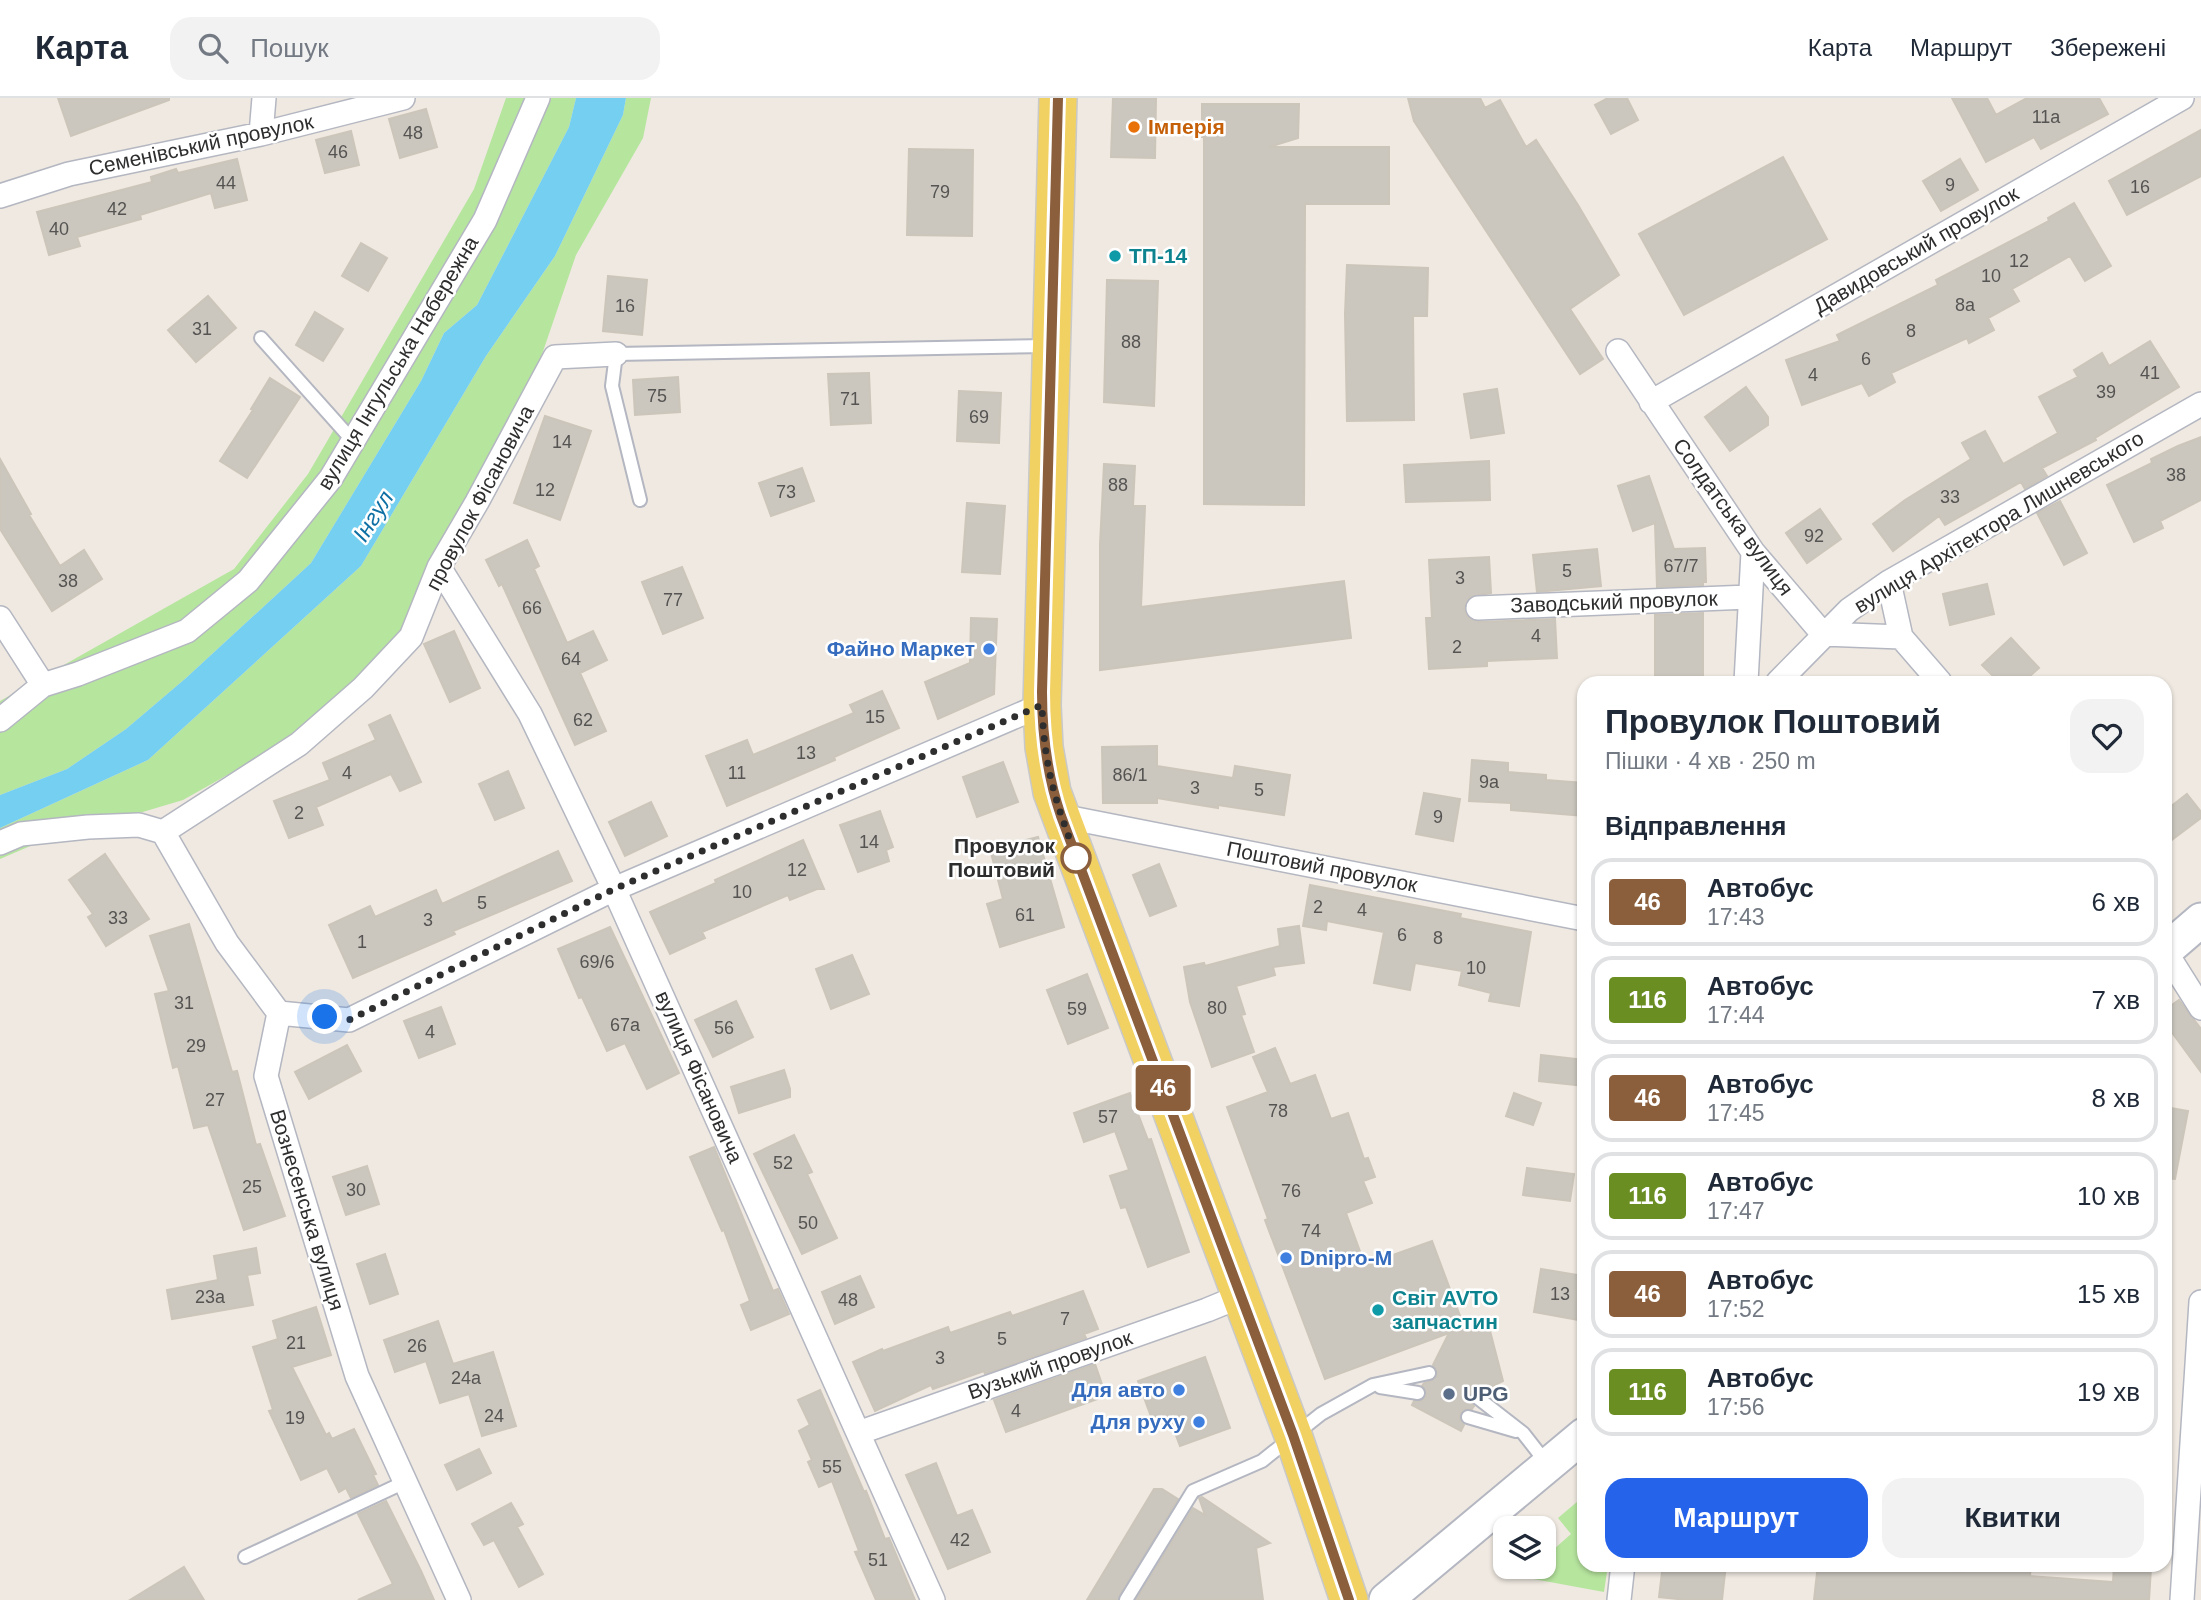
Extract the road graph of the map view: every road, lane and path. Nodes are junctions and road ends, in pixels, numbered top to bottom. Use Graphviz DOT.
graph roads {
  1 [pos="264,98"];
  2 [pos="403,98"];
  3 [pos="538,98"];
  4 [pos="1058,98"];
  5 [pos="2182,98"];
  6 [pos="261,134"];
  7 [pos="0,196"];
  8 [pos="261,338"];
  9 [pos="1051,346"];
  10 [pos="1618,351"];
  11 [pos="616,354"];
  12 [pos="1651,402"];
  13 [pos="2201,404"];
  14 [pos="353,441"];
  15 [pos="640,500"];
  16 [pos="1753,552"];
  17 [pos="439,567"];
  18 [pos="1889,582"];
  19 [pos="1749,597"];
  20 [pos="1478,608"];
  21 [pos="0,618"];
  22 [pos="1823,634"];
  23 [pos="1901,637"];
  24 [pos="1746,676"];
  25 [pos="1784,676"];
  26 [pos="1935,676"];
  27 [pos="43,685"];
  28 [pos="1042,705"];
  29 [pos="0,720"];
  30 [pos="1061,816"];
  31 [pos="163,832"];
  32 [pos="0,843"];
  33 [pos="614,889"];
  34 [pos="1577,918"];
  35 [pos="2201,920"];
  36 [pos="2172,945"];
  37 [pos="2172,962"];
  38 [pos="2201,1008"];
  39 [pos="279,1013"];
  40 [pos="1241,1296"];
  41 [pos="2201,1302"];
  42 [pos="1429,1373"];
  43 [pos="1373,1385"];
  44 [pos="1418,1393"];
  45 [pos="1478,1398"];
  46 [pos="1468,1417"];
  47 [pos="858,1433"];
  48 [pos="1523,1433"];
  49 [pos="1293,1435"];
  50 [pos="1577,1441"];
  51 [pos="1548,1465"];
  52 [pos="405,1482"];
  53 [pos="245,1557"];
  54 [pos="1622,1572"];
  55 [pos="459,1600"];
  56 [pos="933,1600"];
  57 [pos="1126,1600"];
  58 [pos="1349,1600"];
  59 [pos="1385,1600"];
  60 [pos="1619,1600"];
  61 [pos="2182,1600"];
  1 -- 6 [label="street"];
  2 -- 6 [label="street, Семенівський провулок"];
  3 -- 14 [label="street, вулиця Інгульська Набережна"];
  4 -- 9 [label="main road"];
  5 -- 12 [label="street, Давидовський провулок"];
  6 -- 7 [label="street, Семенівський провулок"];
  8 -- 14 [label="lane"];
  9 -- 11 [label="lane"];
  9 -- 28 [label="main road"];
  10 -- 12 [label="street, Солдатська вулиця"];
  11 -- 15 [label="lane"];
  11 -- 17 [label="street, провулок Фісановича"];
  12 -- 16 [label="street, Солдатська вулиця"];
  13 -- 18 [label="street, вулиця Архітектора Лишневського"];
  14 -- 27 [label="street, вулиця Інгульська Набережна"];
  16 -- 19 [label="street"];
  16 -- 22 [label="street, Солдатська вулиця"];
  17 -- 31 [label="street, провулок Фісановича"];
  17 -- 33 [label="street, вулиця Фісановича"];
  18 -- 22 [label="street, вулиця Архітектора Лишневського"];
  18 -- 23 [label="street"];
  19 -- 20 [label="street, Заводський провулок"];
  19 -- 24 [label="street"];
  21 -- 27 [label="street"];
  22 -- 23 [label="street"];
  22 -- 25 [label="street, вулиця Архітектора Лишневського"];
  23 -- 26 [label="street"];
  27 -- 29 [label="street, вулиця Інгульська Набережна"];
  28 -- 30 [label="main road"];
  28 -- 33 [label="street"];
  30 -- 34 [label="street, Поштовий провулок"];
  30 -- 40 [label="main road"];
  31 -- 32 [label="street"];
  31 -- 39 [label="street"];
  33 -- 39 [label="street"];
  33 -- 47 [label="street, вулиця Фісановича"];
  35 -- 36 [label="main road"];
  37 -- 38 [label="street"];
  39 -- 52 [label="street, Вознесенська вулиця"];
  40 -- 47 [label="street, Вузький провулок"];
  40 -- 49 [label="main road"];
  41 -- 61 [label="street"];
  42 -- 43 [label="lane"];
  43 -- 44 [label="lane"];
  43 -- 49 [label="lane"];
  45 -- 48 [label="lane"];
  46 -- 48 [label="lane"];
  47 -- 56 [label="street, вулиця Фісановича"];
  48 -- 51 [label="lane"];
  49 -- 57 [label="lane"];
  49 -- 58 [label="main road"];
  50 -- 51 [label="main road"];
  51 -- 59 [label="main road"];
  52 -- 53 [label="lane"];
  52 -- 55 [label="street, Вознесенська вулиця"];
  54 -- 60 [label="street"];
}
